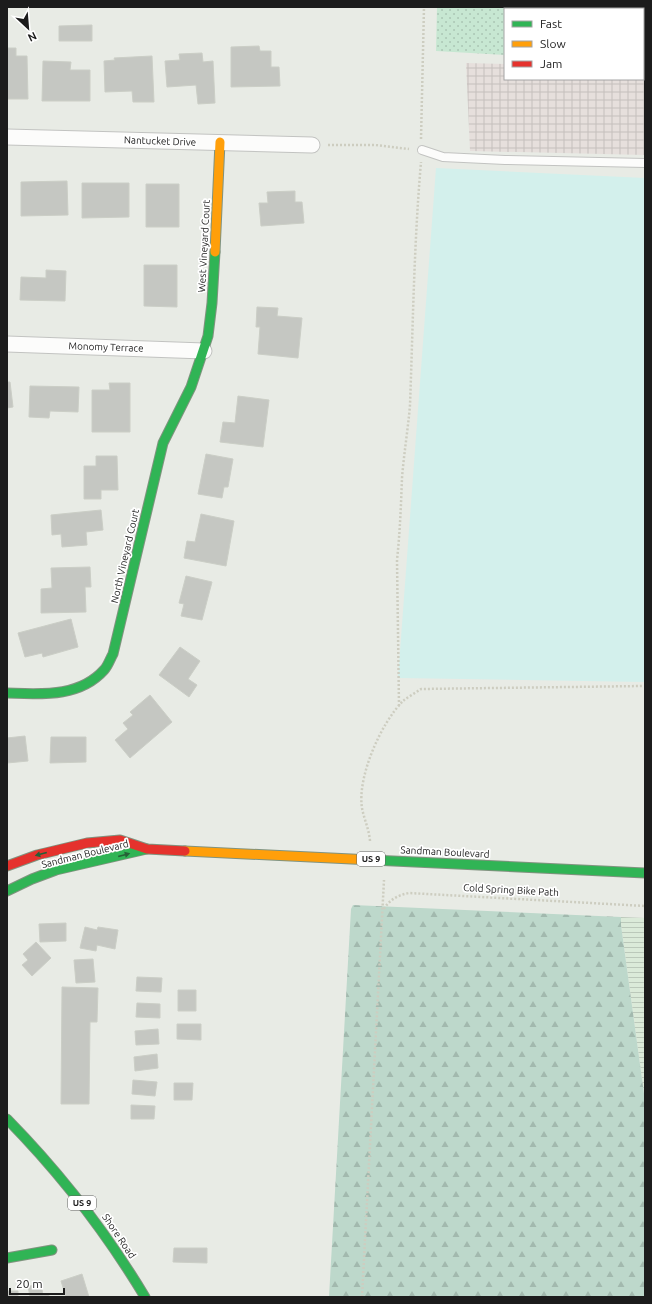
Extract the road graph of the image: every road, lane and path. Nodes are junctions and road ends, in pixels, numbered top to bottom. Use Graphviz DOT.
graph roads {
  1 [pos="424,7"];
  2 [pos="7,136"];
  3 [pos="220,142"];
  4 [pos="312,144"];
  5 [pos="422,150"];
  6 [pos="645,163"];
  7 [pos="7,344"];
  8 [pos="204,351"];
  9 [pos="643,686"];
  10 [pos="7,694"];
  11 [pos="399,706"];
  12 [pos="147,848"];
  13 [pos="372,859"];
  14 [pos="385,860"];
  15 [pos="7,866"];
  16 [pos="645,873"];
  17 [pos="7,891"];
  18 [pos="645,906"];
  19 [pos="383,912"];
  20 [pos="7,1119"];
  21 [pos="52,1250"];
  22 [pos="7,1258"];
  23 [pos="145,1297"];
  24 [pos="362,1297"];
  1 -- 5 [label="path"];
  2 -- 3 [label="street, Nantucket Drive"];
  3 -- 4 [label="street, Nantucket Drive"];
  3 -- 8 [label="main road, West Vineyard Court"];
  4 -- 5 [label="path"];
  5 -- 6 [label="lane"];
  5 -- 11 [label="path"];
  7 -- 8 [label="street, Monomy Terrace"];
  8 -- 10 [label="main road, North Vineyard Court"];
  9 -- 11 [label="path"];
  11 -- 13 [label="path"];
  12 -- 13 [label="main road, Sandman Boulevard / US 9"];
  12 -- 15 [label="main road, Sandman Boulevard / US 9, one-way"];
  17 -- 12 [label="main road, Sandman Boulevard / US 9, one-way"];
  13 -- 14 [label="main road, Sandman Boulevard / US 9"];
  14 -- 16 [label="main road, Sandman Boulevard / US 9"];
  14 -- 19 [label="path"];
  18 -- 19 [label="path, Cold Spring Bike Path"];
  19 -- 24 [label="path"];
  20 -- 23 [label="main road, Shore Road / US 9"];
  21 -- 22 [label="main road"];
}
